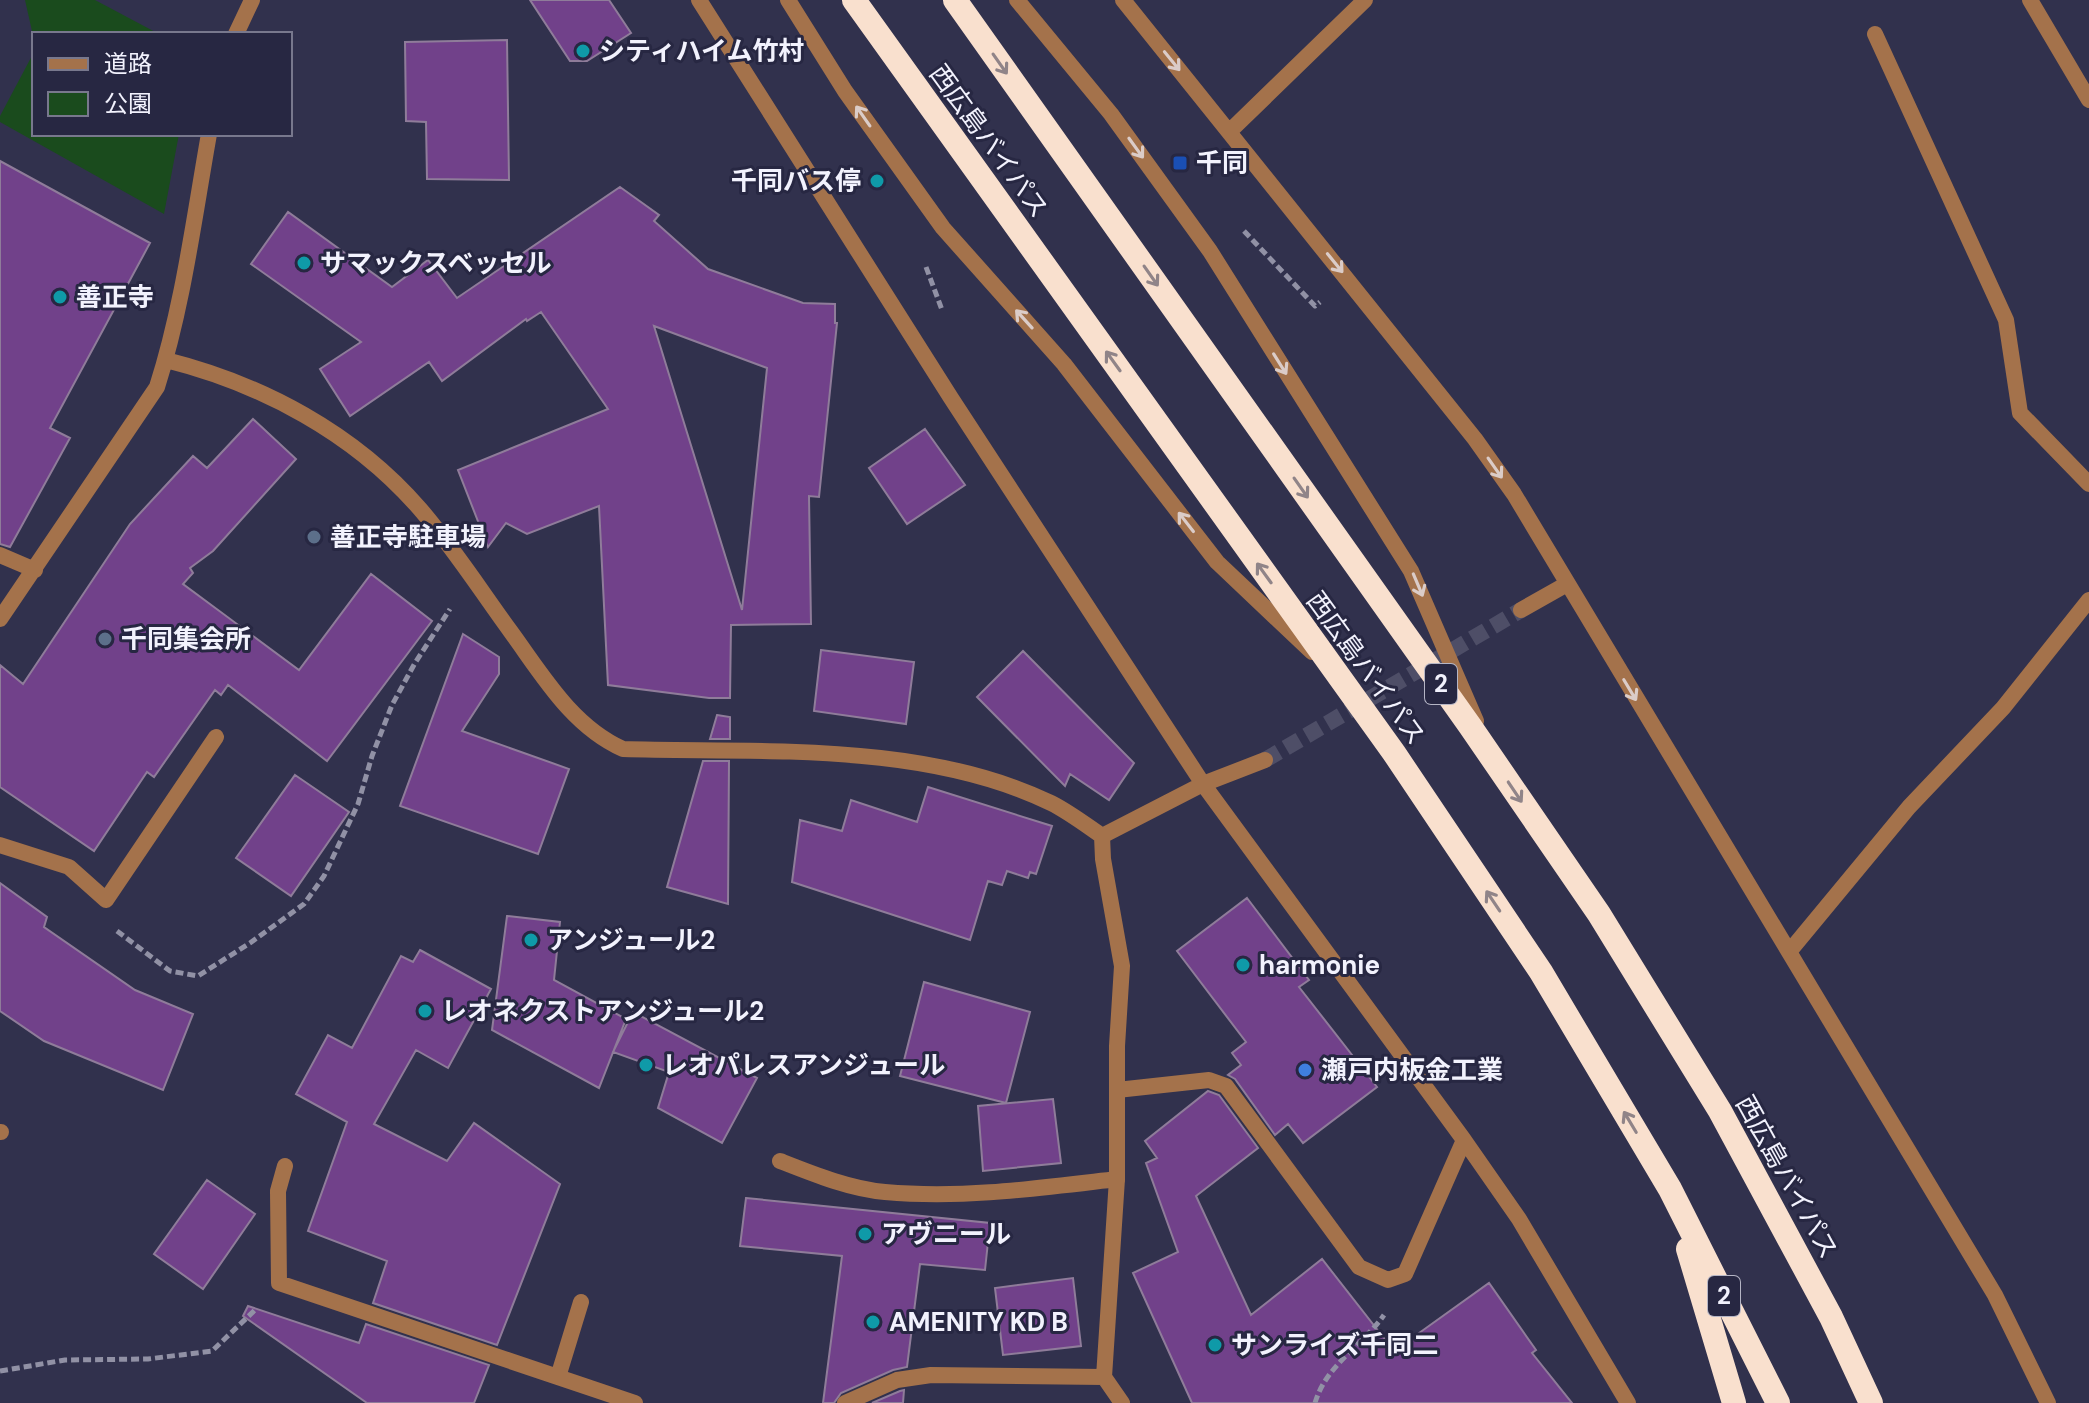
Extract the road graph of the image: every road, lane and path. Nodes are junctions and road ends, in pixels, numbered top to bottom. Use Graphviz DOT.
graph roads {
  1 [pos="252,0"];
  2 [pos="699,0"];
  3 [pos="788,0"];
  4 [pos="854,0"];
  5 [pos="955,0"];
  6 [pos="1017,0"];
  7 [pos="1123,0"];
  8 [pos="1365,0"];
  9 [pos="2030,0"];
  10 [pos="237,32"];
  11 [pos="1875,34"];
  12 [pos="2089,100"];
  13 [pos="1230,131"];
  14 [pos="209,136"];
  15 [pos="1241,227"];
  16 [pos="1326,297"];
  17 [pos="166,360"];
  18 [pos="2089,484"];
  19 [pos="0,555"];
  20 [pos="35,570"];
  21 [pos="472,580"];
  22 [pos="1567,584"];
  23 [pos="2089,600"];
  24 [pos="1521,610"];
  25 [pos="0,619"];
  26 [pos="1339,677"];
  27 [pos="216,737"];
  28 [pos="1492,758"];
  29 [pos="1265,760"];
  30 [pos="1203,784"];
  31 [pos="1102,836"];
  32 [pos="0,845"];
  33 [pos="106,900"];
  34 [pos="1789,952"];
  35 [pos="1117,1090"];
  36 [pos="1464,1140"];
  37 [pos="780,1161"];
  38 [pos="285,1166"];
  39 [pos="1117,1179"];
  40 [pos="1670,1189"];
  41 [pos="1388,1280"];
  42 [pos="279,1283"];
  43 [pos="581,1302"];
  44 [pos="0,1371"];
  45 [pos="558,1377"];
  46 [pos="1104,1377"];
  47 [pos="635,1403"];
  48 [pos="845,1403"];
  49 [pos="1122,1403"];
  50 [pos="1315,1403"];
  51 [pos="1628,1403"];
  52 [pos="1734,1403"];
  53 [pos="1778,1403"];
  54 [pos="1871,1403"];
  55 [pos="2048,1403"];
  1 -- 10 [label="street"];
  2 -- 30 [label="street"];
  26 -- 3 [label="street, one-way"];
  26 -- 4 [label="highway, 西広島バイパス / 2, one-way"];
  5 -- 28 [label="highway, 西広島バイパス / 2, one-way"];
  6 -- 28 [label="street, one-way"];
  7 -- 13 [label="street, one-way"];
  8 -- 13 [label="street"];
  9 -- 12 [label="street"];
  11 -- 18 [label="street"];
  13 -- 22 [label="street, one-way"];
  14 -- 17 [label="street"];
  15 -- 16 [label="path"];
  17 -- 20 [label="street"];
  17 -- 21 [label="street"];
  19 -- 20 [label="street"];
  20 -- 25 [label="street"];
  21 -- 31 [label="street"];
  21 -- 33 [label="path"];
  22 -- 24 [label="street"];
  22 -- 34 [label="street, one-way"];
  23 -- 34 [label="street"];
  40 -- 26 [label="highway, 西広島バイパス / 2, one-way"];
  27 -- 33 [label="street"];
  28 -- 54 [label="highway, 西広島バイパス / 2, one-way"];
  29 -- 30 [label="street"];
  30 -- 31 [label="street"];
  30 -- 36 [label="street"];
  31 -- 35 [label="street"];
  32 -- 33 [label="street"];
  34 -- 55 [label="street"];
  35 -- 39 [label="street"];
  35 -- 41 [label="street"];
  36 -- 41 [label="street"];
  36 -- 51 [label="street"];
  37 -- 39 [label="street"];
  38 -- 42 [label="street"];
  39 -- 46 [label="street"];
  40 -- 52 [label="highway, 2"];
  40 -- 53 [label="highway, 西広島バイパス / 2"];
  41 -- 50 [label="path"];
  42 -- 44 [label="path"];
  42 -- 45 [label="street"];
  43 -- 45 [label="street"];
  45 -- 47 [label="street"];
  46 -- 48 [label="street"];
  46 -- 49 [label="street"];
}
